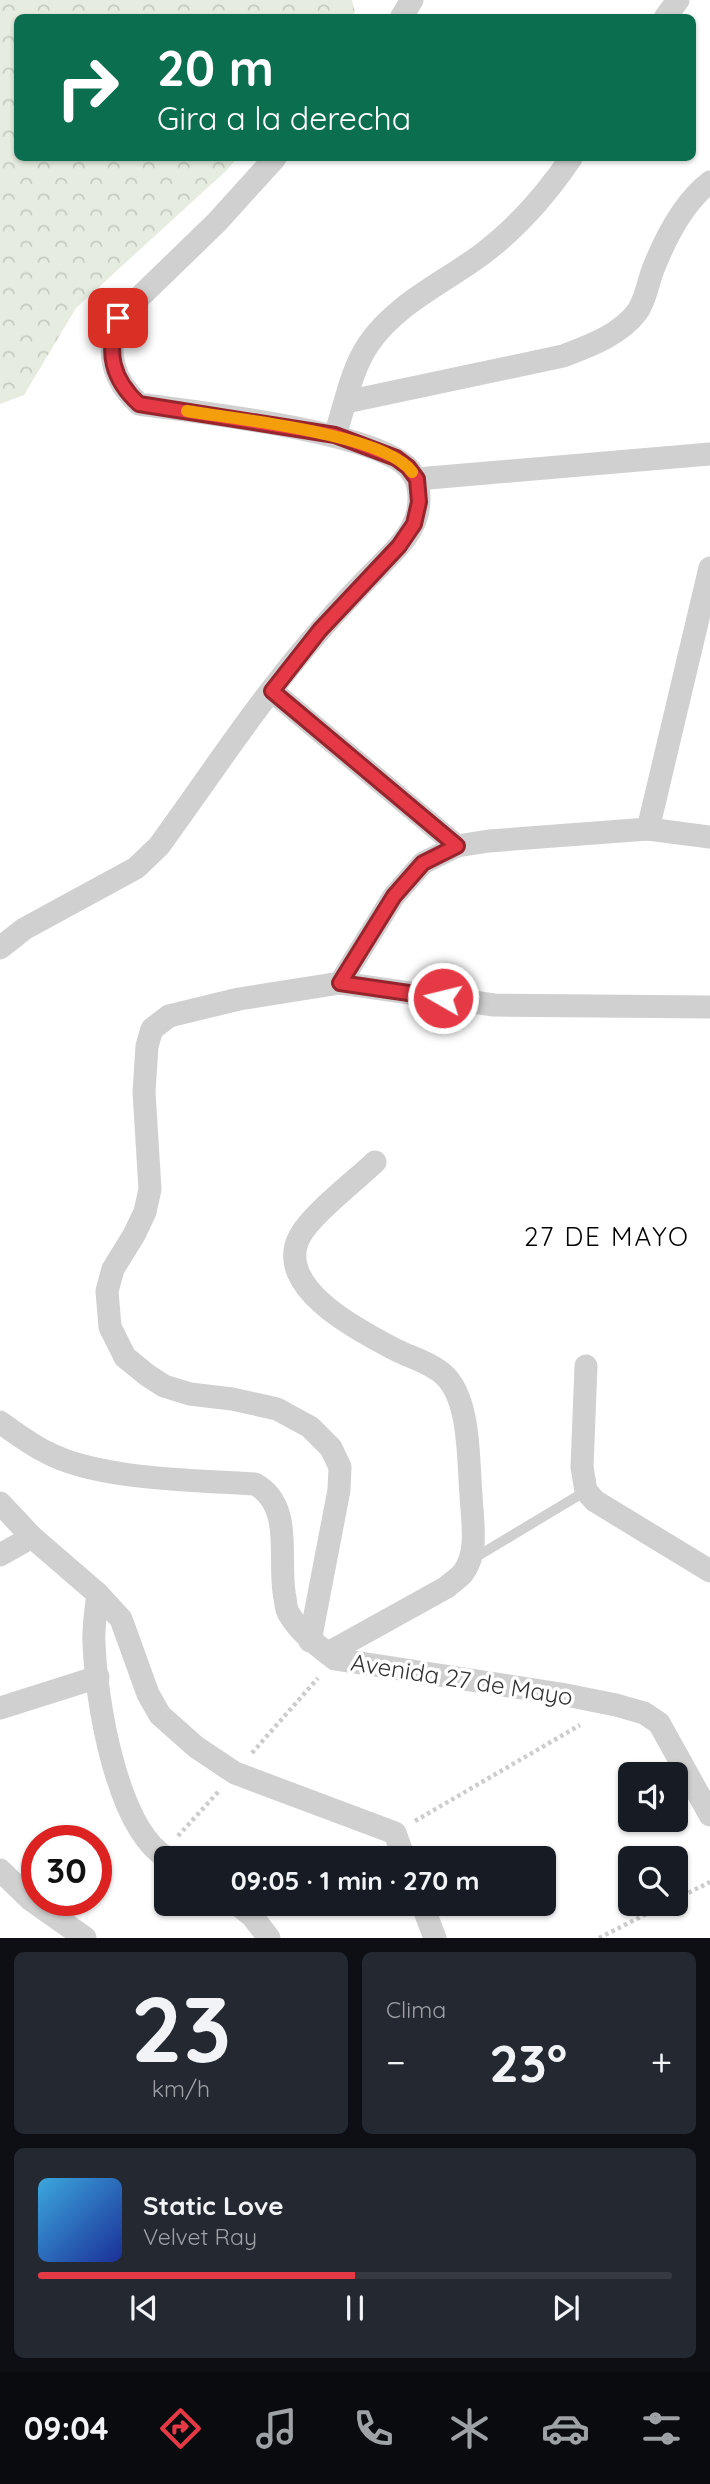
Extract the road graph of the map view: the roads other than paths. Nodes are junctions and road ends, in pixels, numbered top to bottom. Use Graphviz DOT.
graph roads {
  1 [pos="272,161"];
  2 [pos="569,161"];
  3 [pos="710,182"];
  4 [pos="346,402"];
  5 [pos="335,435"];
  6 [pos="710,454"];
  7 [pos="417,479"];
  8 [pos="710,568"];
  9 [pos="272,691"];
  10 [pos="648,829"];
  11 [pos="710,837"];
  12 [pos="457,846"];
  13 [pos="0,948"];
  14 [pos="340,983"];
  15 [pos="710,1007"];
  16 [pos="375,1162"];
  17 [pos="586,1366"];
  18 [pos="0,1422"];
  19 [pos="586,1491"];
  20 [pos="0,1503"];
  21 [pos="32,1537"];
  22 [pos="0,1555"];
  23 [pos="469,1561"];
  24 [pos="710,1571"];
  25 [pos="98,1594"];
  26 [pos="319,1647"];
  27 [pos="98,1677"];
  28 [pos="0,1708"];
  29 [pos="710,1815"];
  30 [pos="400,1846"];
  31 [pos="154,1847"];
  32 [pos="0,1870"];
  33 [pos="252,1916"];
  34 [pos="427,1916"];
  35 [pos="85,1938"];
  36 [pos="269,1938"];
  37 [pos="435,1938"];
  1 -- 5 [label="street"];
  2 -- 4 [label="street"];
  3 -- 4 [label="street"];
  4 -- 5 [label="street"];
  5 -- 7 [label="street"];
  6 -- 7 [label="street"];
  7 -- 9 [label="street"];
  8 -- 10 [label="street"];
  9 -- 12 [label="street"];
  9 -- 13 [label="street"];
  10 -- 11 [label="street"];
  10 -- 12 [label="street"];
  12 -- 14 [label="street"];
  14 -- 15 [label="street"];
  14 -- 26 [label="street"];
  16 -- 23 [label="street"];
  17 -- 19 [label="street"];
  18 -- 26 [label="street"];
  19 -- 23 [label="lane"];
  19 -- 24 [label="street"];
  20 -- 21 [label="street"];
  21 -- 22 [label="street"];
  21 -- 25 [label="street"];
  23 -- 26 [label="street"];
  25 -- 27 [label="street"];
  25 -- 30 [label="street"];
  26 -- 29 [label="street, Avenida 27 de Mayo"];
  27 -- 28 [label="street"];
  27 -- 31 [label="street"];
  32 -- 35 [label="street"];
  33 -- 36 [label="street"];
  34 -- 37 [label="street"];
}
